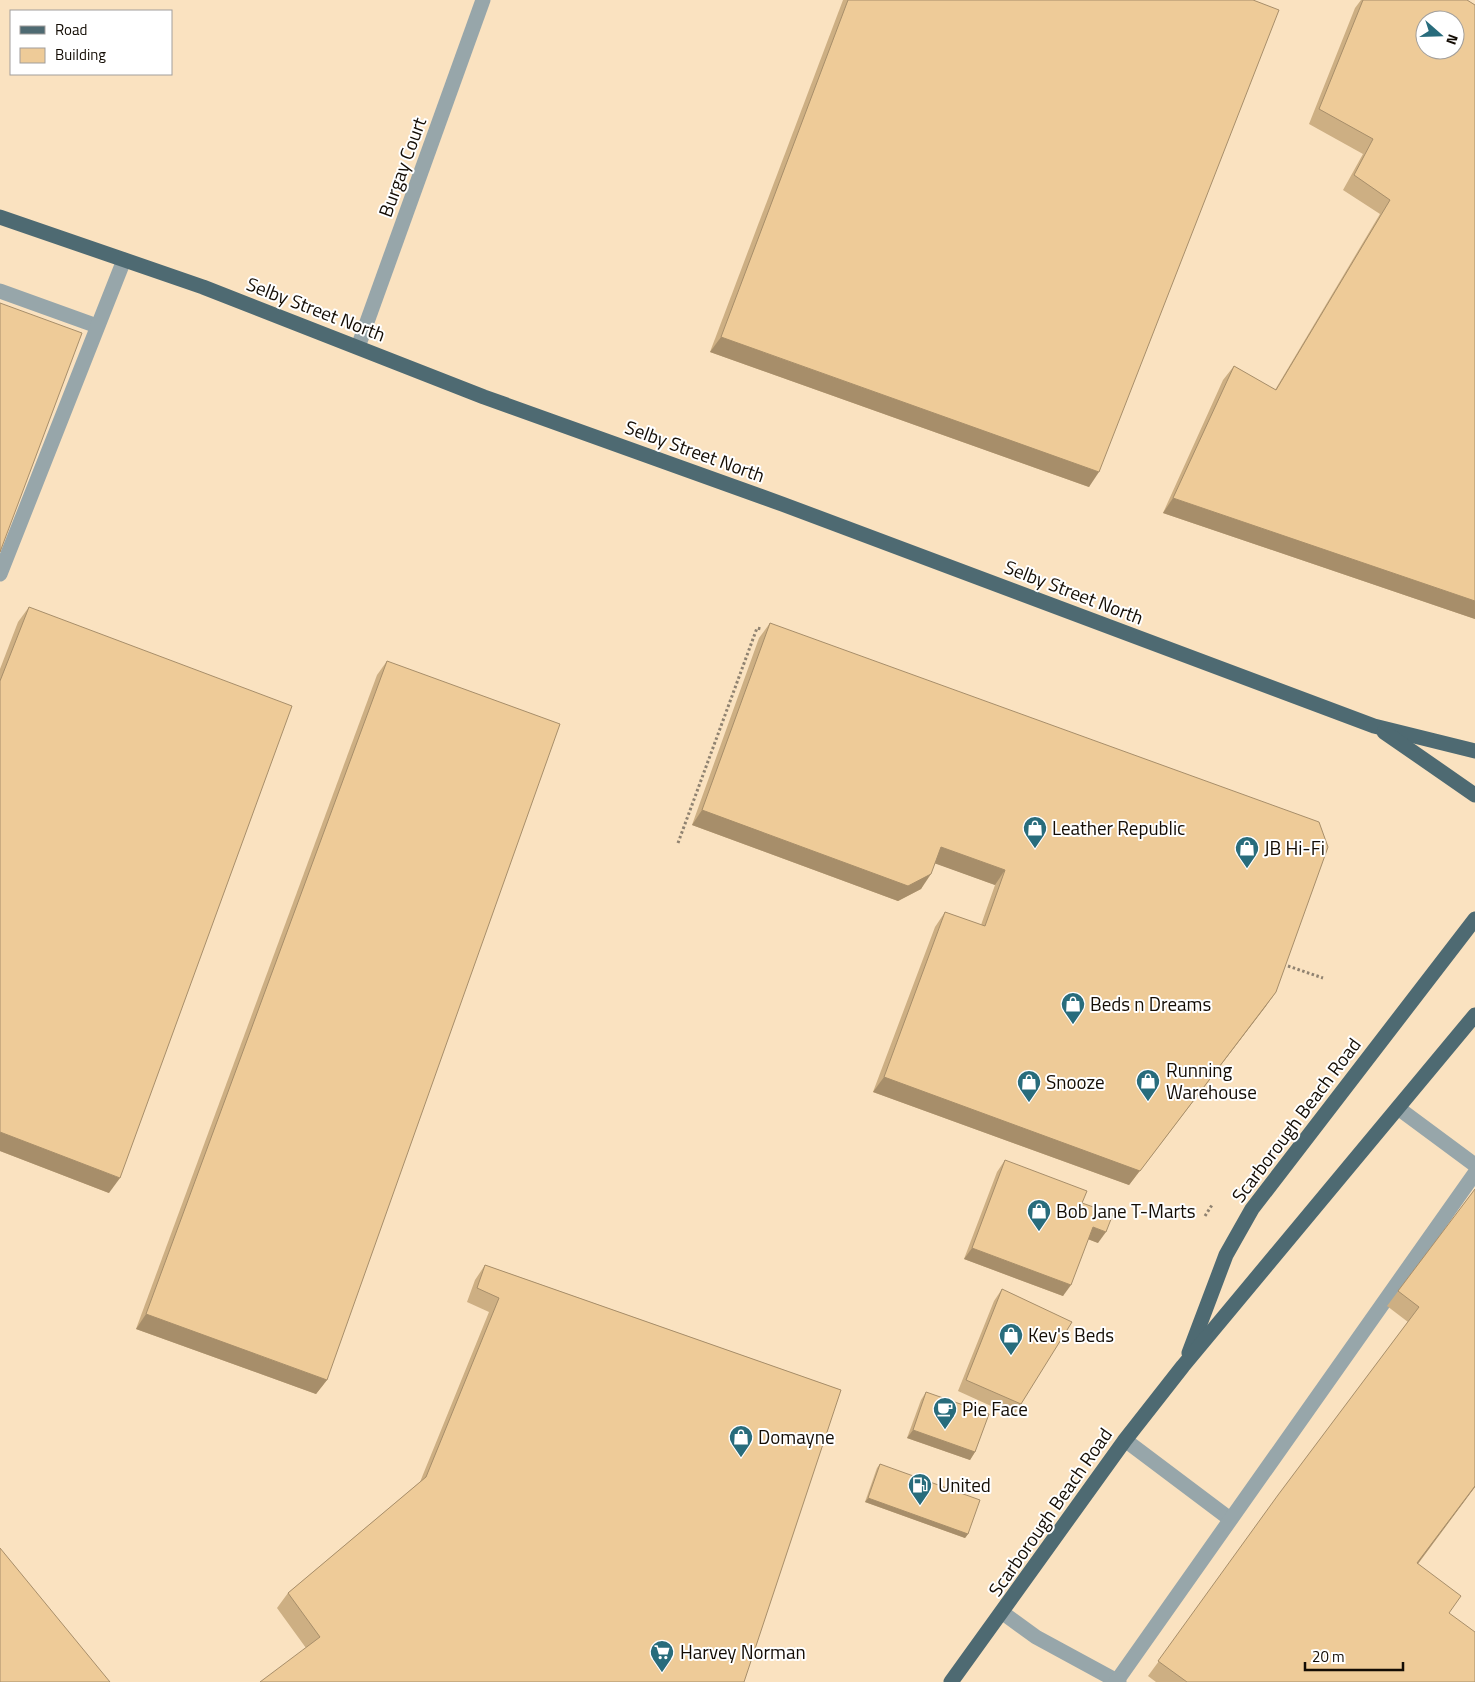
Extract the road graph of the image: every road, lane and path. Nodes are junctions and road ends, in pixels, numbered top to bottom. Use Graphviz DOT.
graph roads {
  1 [pos="483,0"];
  2 [pos="0,217"];
  3 [pos="124,260"];
  4 [pos="0,291"];
  5 [pos="97,326"];
  6 [pos="358,347"];
  7 [pos="0,574"];
  8 [pos="762,630"];
  9 [pos="1374,726"];
  10 [pos="1475,751"];
  11 [pos="1475,795"];
  12 [pos="678,842"];
  13 [pos="1475,919"];
  14 [pos="1288,966"];
  15 [pos="1323,978"];
  16 [pos="1475,1015"];
  17 [pos="1398,1108"];
  18 [pos="1475,1165"];
  19 [pos="1475,1173"];
  20 [pos="1212,1205"];
  21 [pos="1205,1216"];
  22 [pos="1184,1366"];
  23 [pos="1125,1440"];
  24 [pos="1230,1519"];
  25 [pos="1003,1613"];
  26 [pos="1117,1681"];
  27 [pos="951,1682"];
  1 -- 6 [label="street, Burgay Court"];
  2 -- 3 [label="main road, Selby Street North"];
  3 -- 5 [label="street"];
  3 -- 6 [label="main road, Selby Street North"];
  4 -- 5 [label="street"];
  5 -- 7 [label="street"];
  6 -- 9 [label="main road, Selby Street North"];
  8 -- 12 [label="path"];
  9 -- 10 [label="main road, Selby Street North"];
  9 -- 11 [label="main road, Selby Street North"];
  13 -- 22 [label="main road, Scarborough Beach Road"];
  14 -- 15 [label="path"];
  16 -- 17 [label="main road, Scarborough Beach Road"];
  17 -- 18 [label="street"];
  17 -- 22 [label="main road, Scarborough Beach Road"];
  19 -- 24 [label="street"];
  20 -- 21 [label="path"];
  22 -- 23 [label="main road, Scarborough Beach Road"];
  23 -- 24 [label="street"];
  23 -- 25 [label="main road, Scarborough Beach Road"];
  24 -- 26 [label="street"];
  25 -- 26 [label="street"];
  25 -- 27 [label="main road, Scarborough Beach Road"];
}
